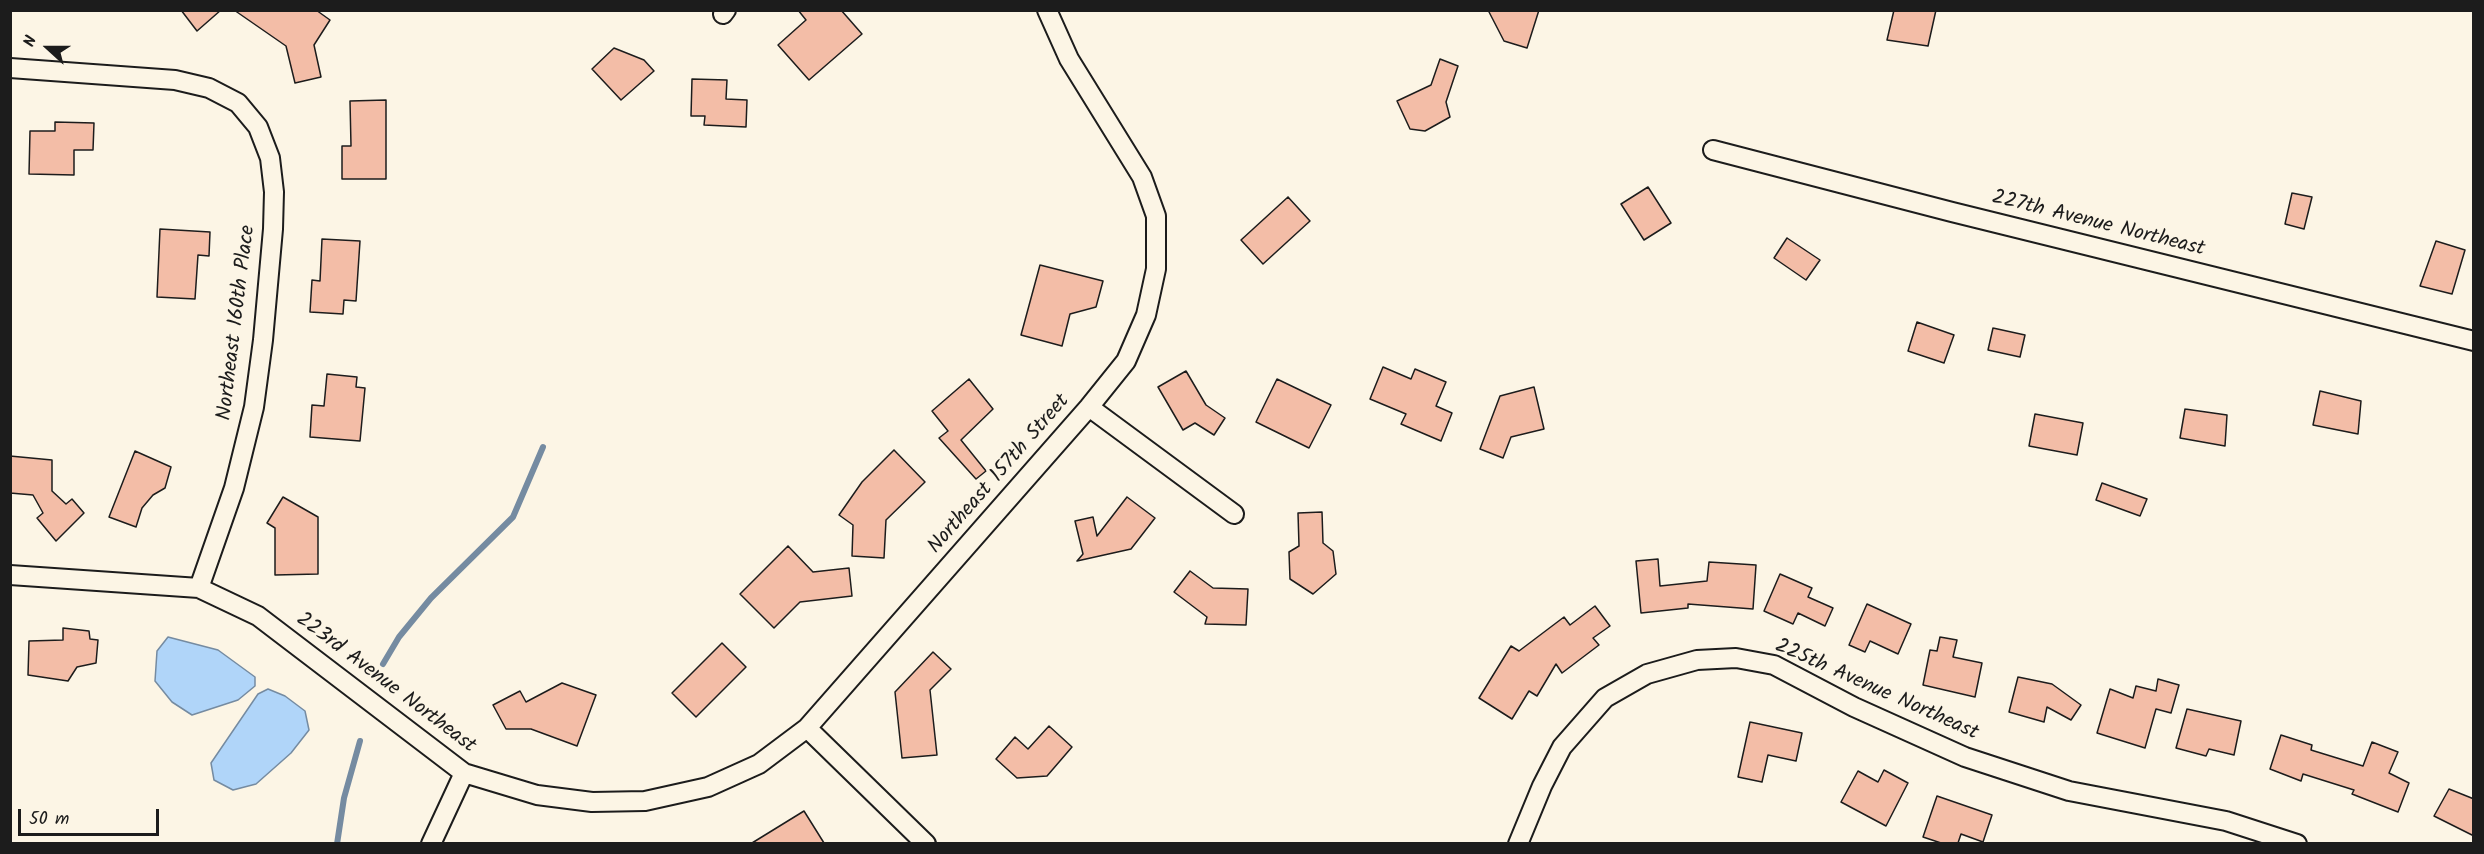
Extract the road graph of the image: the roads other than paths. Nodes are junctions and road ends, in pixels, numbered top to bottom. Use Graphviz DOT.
graph roads {
  1 [pos="1047,10"];
  2 [pos="10,68"];
  3 [pos="1713,150"];
  4 [pos="2474,341"];
  5 [pos="1089,407"];
  6 [pos="1234,514"];
  7 [pos="10,575"];
  8 [pos="199,588"];
  9 [pos="807,728"];
  10 [pos="464,773"];
  11 [pos="430,843"];
  12 [pos="926,843"];
  13 [pos="1518,843"];
  14 [pos="2297,843"];
  1 -- 5 [label="street, Northeast 157th Street"];
  2 -- 8 [label="street, Northeast 160th Place"];
  3 -- 4 [label="street, 227th Avenue Northeast"];
  5 -- 6 [label="street"];
  5 -- 9 [label="street, Northeast 157th Street"];
  7 -- 8 [label="street, 223rd Avenue Northeast"];
  8 -- 10 [label="street, 223rd Avenue Northeast"];
  9 -- 10 [label="street, 223rd Avenue Northeast"];
  9 -- 12 [label="street"];
  10 -- 11 [label="street"];
  13 -- 14 [label="street, 225th Avenue Northeast"];
}
